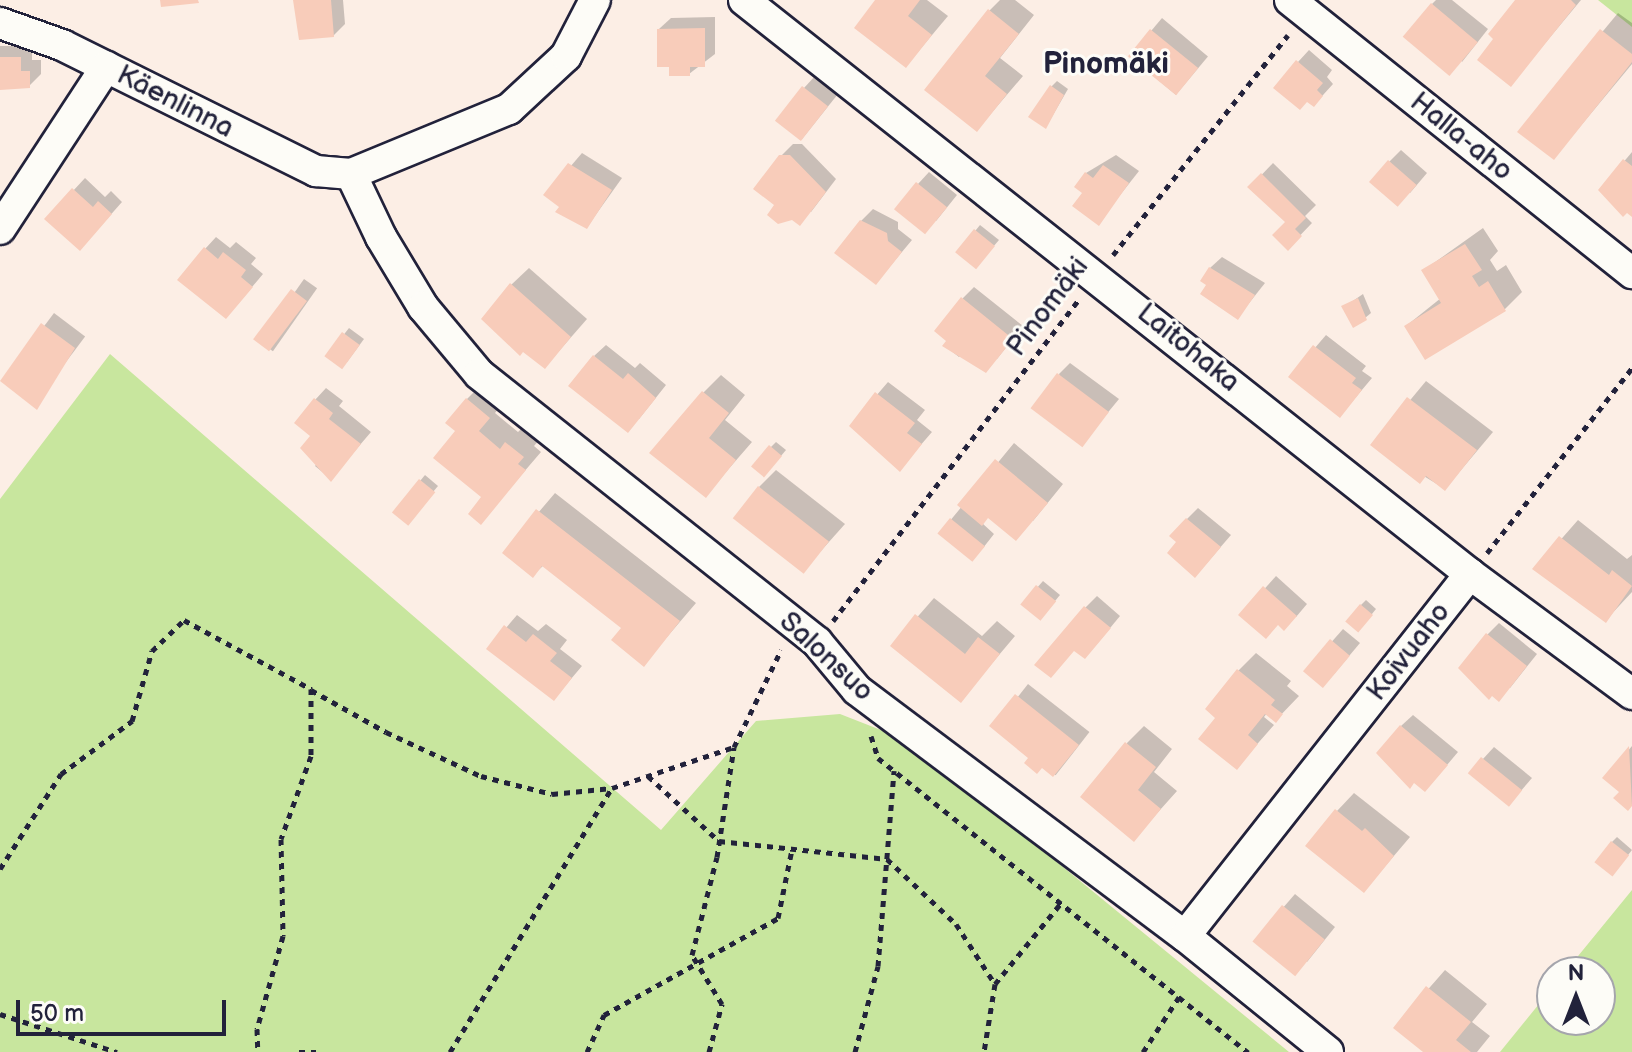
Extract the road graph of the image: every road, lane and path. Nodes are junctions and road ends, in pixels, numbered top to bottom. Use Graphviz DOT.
graph roads {
  1 [pos="595,0"];
  2 [pos="744,0"];
  3 [pos="1298,7"];
  4 [pos="0,23"];
  5 [pos="106,67"];
  6 [pos="351,174"];
  7 [pos="0,229"];
  8 [pos="1632,273"];
  9 [pos="1097,275"];
  10 [pos="1632,368"];
  11 [pos="1470,574"];
  12 [pos="805,633"];
  13 [pos="311,689"];
  14 [pos="1632,694"];
  15 [pos="870,732"];
  16 [pos="734,747"];
  17 [pos="894,770"];
  18 [pos="647,775"];
  19 [pos="612,788"];
  20 [pos="719,841"];
  21 [pos="792,849"];
  22 [pos="887,859"];
  23 [pos="0,869"];
  24 [pos="1061,903"];
  25 [pos="1185,936"];
  26 [pos="697,964"];
  27 [pos="995,984"];
  28 [pos="1179,997"];
  29 [pos="0,1014"];
  30 [pos="117,1052"];
  31 [pos="258,1052"];
  32 [pos="299,1052"];
  33 [pos="316,1052"];
  34 [pos="450,1052"];
  35 [pos="587,1052"];
  36 [pos="709,1052"];
  37 [pos="855,1052"];
  38 [pos="984,1052"];
  39 [pos="1143,1052"];
  40 [pos="1248,1052"];
  41 [pos="1328,1052"];
  1 -- 6 [label="street"];
  2 -- 9 [label="street, Laitohaka"];
  3 -- 8 [label="street, Halla-aho"];
  3 -- 9 [label="path, Pinomäki"];
  4 -- 5 [label="street, Käenlinna"];
  5 -- 6 [label="street, Käenlinna"];
  5 -- 7 [label="street"];
  6 -- 12 [label="street, Salonsuo"];
  9 -- 11 [label="street, Laitohaka"];
  9 -- 12 [label="path, Pinomäki"];
  10 -- 11 [label="path, Koivuaho"];
  11 -- 14 [label="street, Laitohaka"];
  11 -- 25 [label="street, Koivuaho"];
  12 -- 16 [label="path, Pinomäki"];
  12 -- 25 [label="street, Salonsuo"];
  13 -- 19 [label="path"];
  13 -- 23 [label="path"];
  13 -- 31 [label="path"];
  15 -- 17 [label="path"];
  16 -- 18 [label="path"];
  16 -- 20 [label="path, Pinomäki"];
  17 -- 22 [label="path"];
  17 -- 24 [label="path"];
  18 -- 19 [label="path"];
  18 -- 20 [label="path"];
  19 -- 34 [label="path"];
  20 -- 21 [label="path"];
  20 -- 26 [label="path, Pinomäki"];
  21 -- 22 [label="path"];
  21 -- 26 [label="path"];
  22 -- 27 [label="path"];
  22 -- 37 [label="path"];
  24 -- 27 [label="path"];
  24 -- 28 [label="path"];
  25 -- 41 [label="street, Salonsuo"];
  26 -- 35 [label="path"];
  26 -- 36 [label="path"];
  27 -- 38 [label="path"];
  28 -- 39 [label="path"];
  28 -- 40 [label="path"];
  29 -- 30 [label="path"];
  32 -- 33 [label="path"];
}
